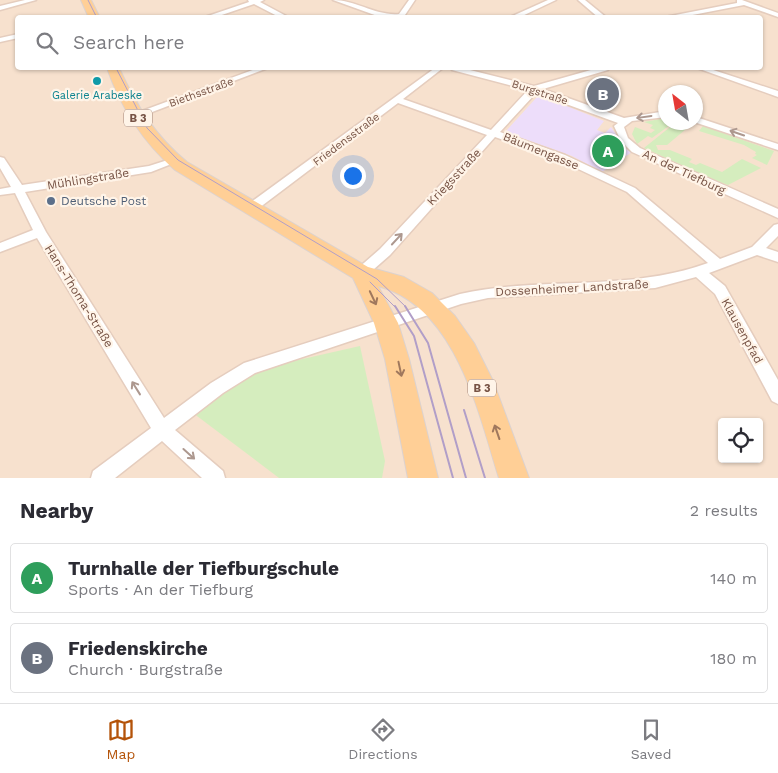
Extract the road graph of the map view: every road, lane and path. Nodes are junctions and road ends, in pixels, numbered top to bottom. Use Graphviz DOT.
graph roads {
  1 [pos="33,0"];
  2 [pos="86,0"];
  3 [pos="336,0"];
  4 [pos="412,0"];
  5 [pos="553,0"];
  6 [pos="581,0"];
  7 [pos="256,1"];
  8 [pos="734,3"];
  9 [pos="0,8"];
  10 [pos="373,13"];
  11 [pos="778,14"];
  12 [pos="94,15"];
  13 [pos="214,15"];
  14 [pos="282,15"];
  15 [pos="369,15"];
  16 [pos="380,15"];
  17 [pos="400,15"];
  18 [pos="518,15"];
  19 [pos="600,15"];
  20 [pos="677,15"];
  21 [pos="15,37"];
  22 [pos="0,40"];
  23 [pos="113,70"];
  24 [pos="258,70"];
  25 [pos="436,70"];
  26 [pos="463,70"];
  27 [pos="599,70"];
  28 [pos="706,70"];
  29 [pos="534,88"];
  30 [pos="778,94"];
  31 [pos="397,100"];
  32 [pos="136,115"];
  33 [pos="658,115"];
  34 [pos="622,122"];
  35 [pos="703,122"];
  36 [pos="495,133"];
  37 [pos="778,147"];
  38 [pos="0,160"];
  39 [pos="174,161"];
  40 [pos="19,190"];
  41 [pos="0,192"];
  42 [pos="251,208"];
  43 [pos="778,214"];
  44 [pos="778,228"];
  45 [pos="40,232"];
  46 [pos="0,248"];
  47 [pos="757,250"];
  48 [pos="778,257"];
  49 [pos="718,264"];
  50 [pos="698,272"];
  51 [pos="361,273"];
  52 [pos="434,307"];
  53 [pos="386,323"];
  54 [pos="778,396"];
  55 [pos="162,430"];
  56 [pos="100,478"];
  57 [pos="216,478"];
  58 [pos="423,478"];
  59 [pos="514,478"];
  1 -- 9 [label="street"];
  2 -- 12 [label="main road"];
  3 -- 10 [label="street"];
  4 -- 17 [label="street"];
  5 -- 18 [label="street"];
  6 -- 19 [label="street"];
  7 -- 13 [label="street"];
  7 -- 14 [label="street"];
  8 -- 11 [label="street"];
  8 -- 20 [label="street"];
  10 -- 15 [label="street"];
  10 -- 16 [label="street"];
  21 -- 22 [label="street"];
  23 -- 32 [label="main road, B 3"];
  24 -- 32 [label="street, Biethsstraße"];
  25 -- 31 [label="street, Friedensstraße"];
  26 -- 29 [label="street, Burgstraße"];
  27 -- 29 [label="street"];
  28 -- 30 [label="street"];
  29 -- 34 [label="street, Burgstraße"];
  29 -- 36 [label="street, Kriegsstraße"];
  31 -- 36 [label="street, Bäumengasse"];
  31 -- 42 [label="street, Friedensstraße"];
  32 -- 39 [label="main road, B 3"];
  33 -- 34 [label="street, one-way"];
  34 -- 43 [label="street, An der Tiefburg"];
  37 -- 35 [label="street, one-way"];
  36 -- 49 [label="street, Bäumengasse"];
  51 -- 36 [label="street, Kriegsstraße, one-way"];
  38 -- 40 [label="street, Hans-Thoma-Straße"];
  39 -- 40 [label="street, Mühlingstraße"];
  39 -- 42 [label="main road, B 3"];
  40 -- 41 [label="street, Mühlingstraße"];
  40 -- 45 [label="street, Hans-Thoma-Straße"];
  42 -- 51 [label="main road, B 3"];
  44 -- 47 [label="street, Dossenheimer Landstraße"];
  45 -- 46 [label="street"];
  55 -- 45 [label="street, Hans-Thoma-Straße, one-way"];
  47 -- 48 [label="street"];
  47 -- 49 [label="street, Dossenheimer Landstraße"];
  49 -- 50 [label="street, Dossenheimer Landstraße"];
  50 -- 52 [label="street, Dossenheimer Landstraße"];
  50 -- 54 [label="street, Klausenpfad"];
  51 -- 52 [label="main road, B 3"];
  51 -- 53 [label="main road, one-way"];
  52 -- 53 [label="street, Dossenheimer Landstraße"];
  59 -- 52 [label="main road, B 3, one-way"];
  53 -- 55 [label="street, Dossenheimer Landstraße"];
  53 -- 58 [label="main road, one-way"];
  55 -- 56 [label="street, Dossenheimer Landstraße"];
  55 -- 57 [label="street, Hans-Thoma-Straße, one-way"];
}
